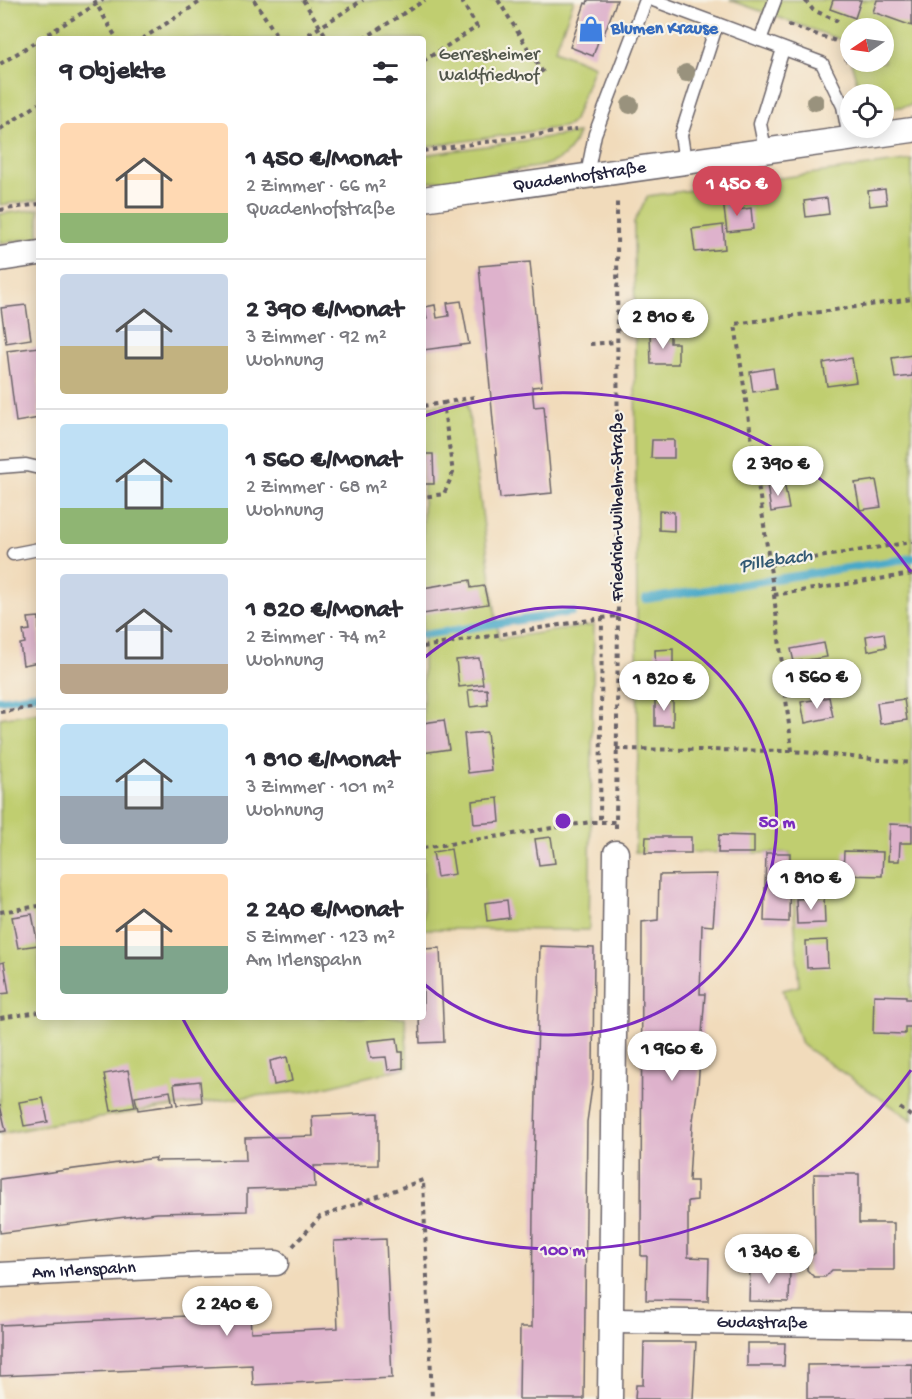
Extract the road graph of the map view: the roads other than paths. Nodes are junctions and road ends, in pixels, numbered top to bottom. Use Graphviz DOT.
graph roads {
  1 [pos="646,0"];
  2 [pos="653,0"];
  3 [pos="775,0"];
  4 [pos="717,24"];
  5 [pos="760,40"];
  6 [pos="783,49"];
  7 [pos="840,100"];
  8 [pos="912,130"];
  9 [pos="894,132"];
  10 [pos="849,138"];
  11 [pos="765,149"];
  12 [pos="685,161"];
  13 [pos="587,175"];
  14 [pos="426,199"];
  15 [pos="36,253"];
  16 [pos="0,259"];
  17 [pos="0,467"];
  18 [pos="36,467"];
  19 [pos="36,550"];
  20 [pos="13,554"];
  21 [pos="616,843"];
  22 [pos="276,1263"];
  23 [pos="0,1275"];
  24 [pos="612,1321"];
  25 [pos="912,1325"];
  26 [pos="610,1399"];
  1 -- 13 [label="lane"];
  2 -- 4 [label="lane"];
  3 -- 5 [label="lane"];
  4 -- 5 [label="lane"];
  4 -- 12 [label="lane"];
  5 -- 6 [label="lane"];
  6 -- 7 [label="lane"];
  6 -- 11 [label="lane"];
  8 -- 9 [label="street, Quadenhofstraße"];
  10 -- 11 [label="street, Quadenhofstraße"];
  11 -- 12 [label="street, Quadenhofstraße"];
  12 -- 13 [label="street, Quadenhofstraße"];
  13 -- 14 [label="street, Quadenhofstraße"];
  15 -- 16 [label="street"];
  17 -- 18 [label="lane"];
  19 -- 20 [label="lane"];
  21 -- 24 [label="street"];
  22 -- 23 [label="street, Am Irlenspahn"];
  24 -- 25 [label="street, Gudastraße"];
  24 -- 26 [label="street"];
}
